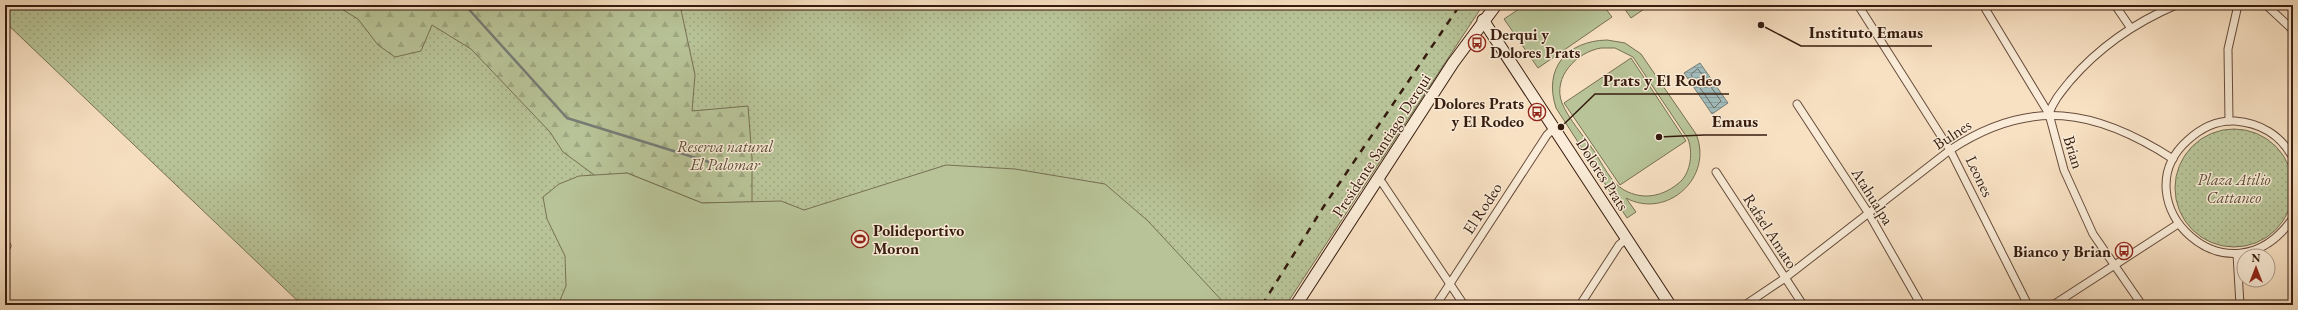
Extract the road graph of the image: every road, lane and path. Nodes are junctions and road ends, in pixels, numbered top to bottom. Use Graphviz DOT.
graph roads {
  1 [pos="1496,5"];
  2 [pos="1858,5"];
  3 [pos="1983,5"];
  4 [pos="2115,5"];
  5 [pos="2176,5"];
  6 [pos="2238,5"];
  7 [pos="2266,5"];
  8 [pos="1483,20"];
  9 [pos="2130,27"];
  10 [pos="2293,30"];
  11 [pos="1797,104"];
  12 [pos="2049,114"];
  13 [pos="2229,121"];
  14 [pos="1554,128"];
  15 [pos="2291,148"];
  16 [pos="1950,150"];
  17 [pos="2293,158"];
  18 [pos="2173,159"];
  19 [pos="1716,172"];
  20 [pos="1379,178"];
  21 [pos="1869,214"];
  22 [pos="2293,219"];
  23 [pos="2178,224"];
  24 [pos="1627,238"];
  25 [pos="2261,248"];
  26 [pos="2236,254"];
  27 [pos="2112,266"];
  28 [pos="1785,278"];
  29 [pos="1450,284"];
  30 [pos="2239,288"];
  31 [pos="1296,305"];
  32 [pos="1436,305"];
  33 [pos="1464,305"];
  34 [pos="1580,305"];
  35 [pos="1670,305"];
  36 [pos="1745,305"];
  37 [pos="1802,305"];
  38 [pos="1921,305"];
  39 [pos="2028,305"];
  40 [pos="2053,305"];
  41 [pos="2142,305"];
  42 [pos="2240,305"];
  1 -- 8 [label="street, Presidente Santiago Derqui"];
  2 -- 16 [label="street, Leones"];
  3 -- 12 [label="street, Brian"];
  4 -- 9 [label="street"];
  5 -- 9 [label="street"];
  6 -- 13 [label="street"];
  7 -- 10 [label="street"];
  8 -- 14 [label="street, Dolores Prats"];
  8 -- 20 [label="street, Presidente Santiago Derqui"];
  9 -- 12 [label="street"];
  11 -- 21 [label="street, Atahualpa"];
  12 -- 16 [label="street, Bulnes"];
  12 -- 18 [label="street, Bulnes"];
  12 -- 27 [label="street, Brian"];
  13 -- 15 [label="street"];
  13 -- 18 [label="street"];
  14 -- 24 [label="street, Dolores Prats"];
  14 -- 29 [label="street, El Rodeo"];
  15 -- 17 [label="street"];
  16 -- 21 [label="street, Bulnes"];
  16 -- 39 [label="street, Leones"];
  18 -- 23 [label="street"];
  19 -- 28 [label="street, Rafael Amato"];
  20 -- 29 [label="street"];
  20 -- 31 [label="street, Presidente Santiago Derqui"];
  21 -- 28 [label="street, Bulnes"];
  21 -- 38 [label="street, Atahualpa"];
  22 -- 25 [label="street"];
  23 -- 26 [label="street"];
  23 -- 27 [label="street"];
  24 -- 34 [label="street"];
  24 -- 35 [label="street, Dolores Prats"];
  27 -- 40 [label="street"];
  27 -- 41 [label="street, Brian"];
  28 -- 36 [label="street, Bulnes"];
  28 -- 37 [label="street, Rafael Amato"];
  29 -- 32 [label="street, El Rodeo"];
  29 -- 33 [label="street"];
  30 -- 42 [label="street"];
}
